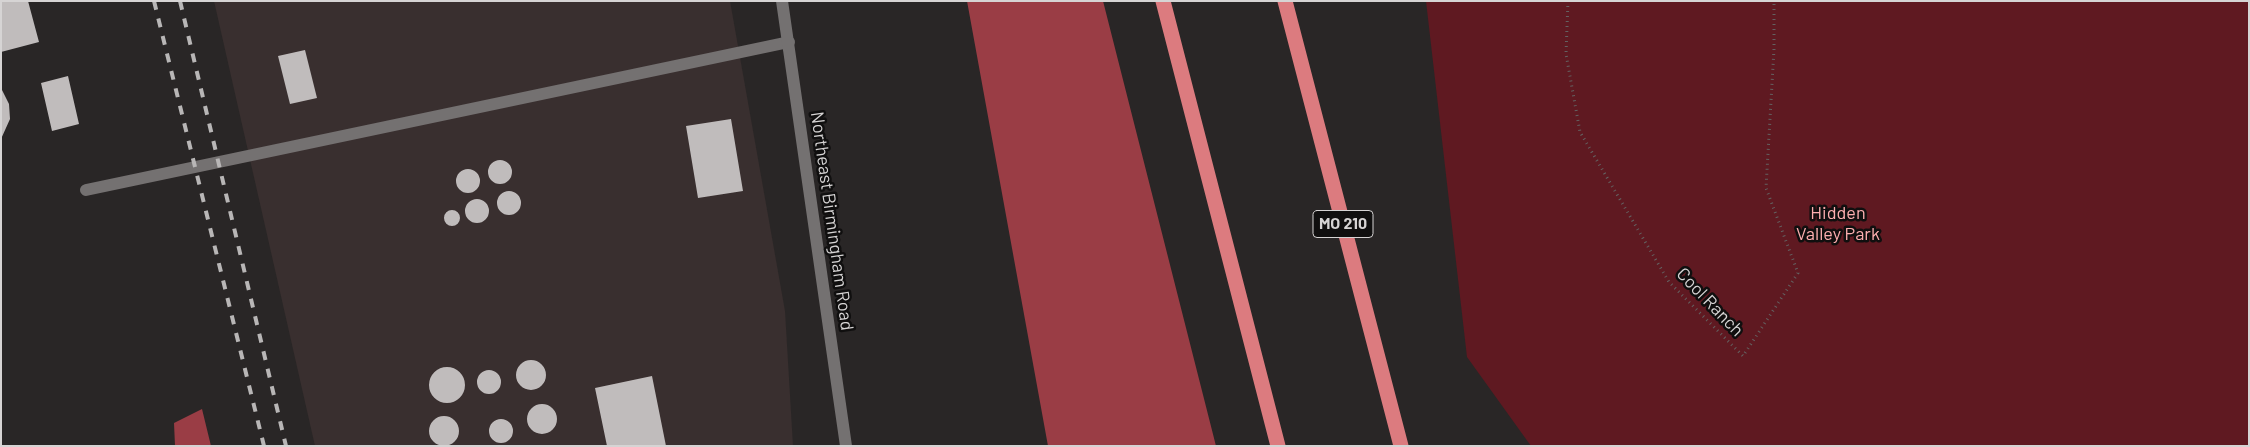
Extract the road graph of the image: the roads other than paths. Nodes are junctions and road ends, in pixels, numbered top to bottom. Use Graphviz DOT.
graph roads {
  1 [pos="782,1"];
  2 [pos="1162,1"];
  3 [pos="1285,1"];
  4 [pos="789,42"];
  5 [pos="86,190"];
  6 [pos="846,446"];
  7 [pos="1278,446"];
  8 [pos="1401,446"];
  1 -- 4 [label="street, Northeast Birmingham Road"];
  2 -- 7 [label="highway"];
  3 -- 8 [label="highway, MO 210"];
  4 -- 5 [label="street"];
  4 -- 6 [label="street, Northeast Birmingham Road"];
}
